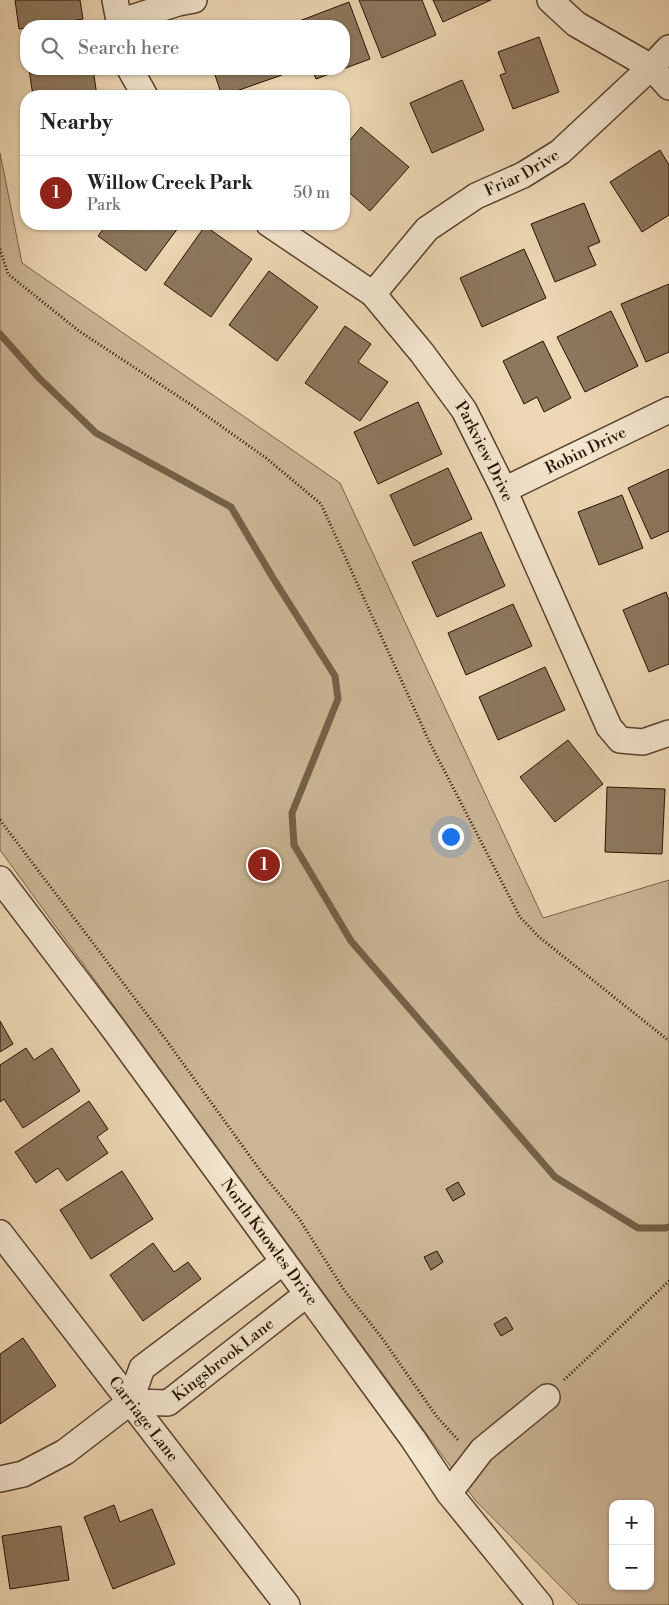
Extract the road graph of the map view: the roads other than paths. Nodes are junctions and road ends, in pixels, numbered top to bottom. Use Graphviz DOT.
graph roads {
  1 [pos="194,0"];
  2 [pos="550,0"];
  3 [pos="118,16"];
  4 [pos="669,48"];
  5 [pos="651,67"];
  6 [pos="133,75"];
  7 [pos="669,87"];
  8 [pos="142,90"];
  9 [pos="278,230"];
  10 [pos="373,294"];
  11 [pos="669,410"];
  12 [pos="504,490"];
  13 [pos="669,733"];
  14 [pos="0,879"];
  15 [pos="0,1233"];
  16 [pos="283,1262"];
  17 [pos="307,1294"];
  18 [pos="547,1397"];
  19 [pos="130,1402"];
  20 [pos="0,1479"];
  21 [pos="449,1493"];
  22 [pos="287,1605"];
  23 [pos="540,1605"];
  1 -- 3 [label="street"];
  2 -- 5 [label="street"];
  4 -- 5 [label="street, Friar Drive"];
  5 -- 7 [label="street"];
  5 -- 10 [label="street, Friar Drive"];
  6 -- 8 [label="street"];
  9 -- 10 [label="street, Parkview Drive"];
  10 -- 12 [label="street, Parkview Drive"];
  11 -- 12 [label="street, Robin Drive"];
  12 -- 13 [label="street, Parkview Drive"];
  14 -- 16 [label="street, North Knowles Drive"];
  15 -- 19 [label="street, Carriage Lane"];
  16 -- 17 [label="street, North Knowles Drive"];
  16 -- 19 [label="street"];
  17 -- 19 [label="street, Kingsbrook Lane"];
  17 -- 21 [label="street, North Knowles Drive"];
  18 -- 21 [label="street"];
  19 -- 20 [label="street"];
  19 -- 22 [label="street, Carriage Lane"];
  21 -- 23 [label="street, North Knowles Drive"];
}
